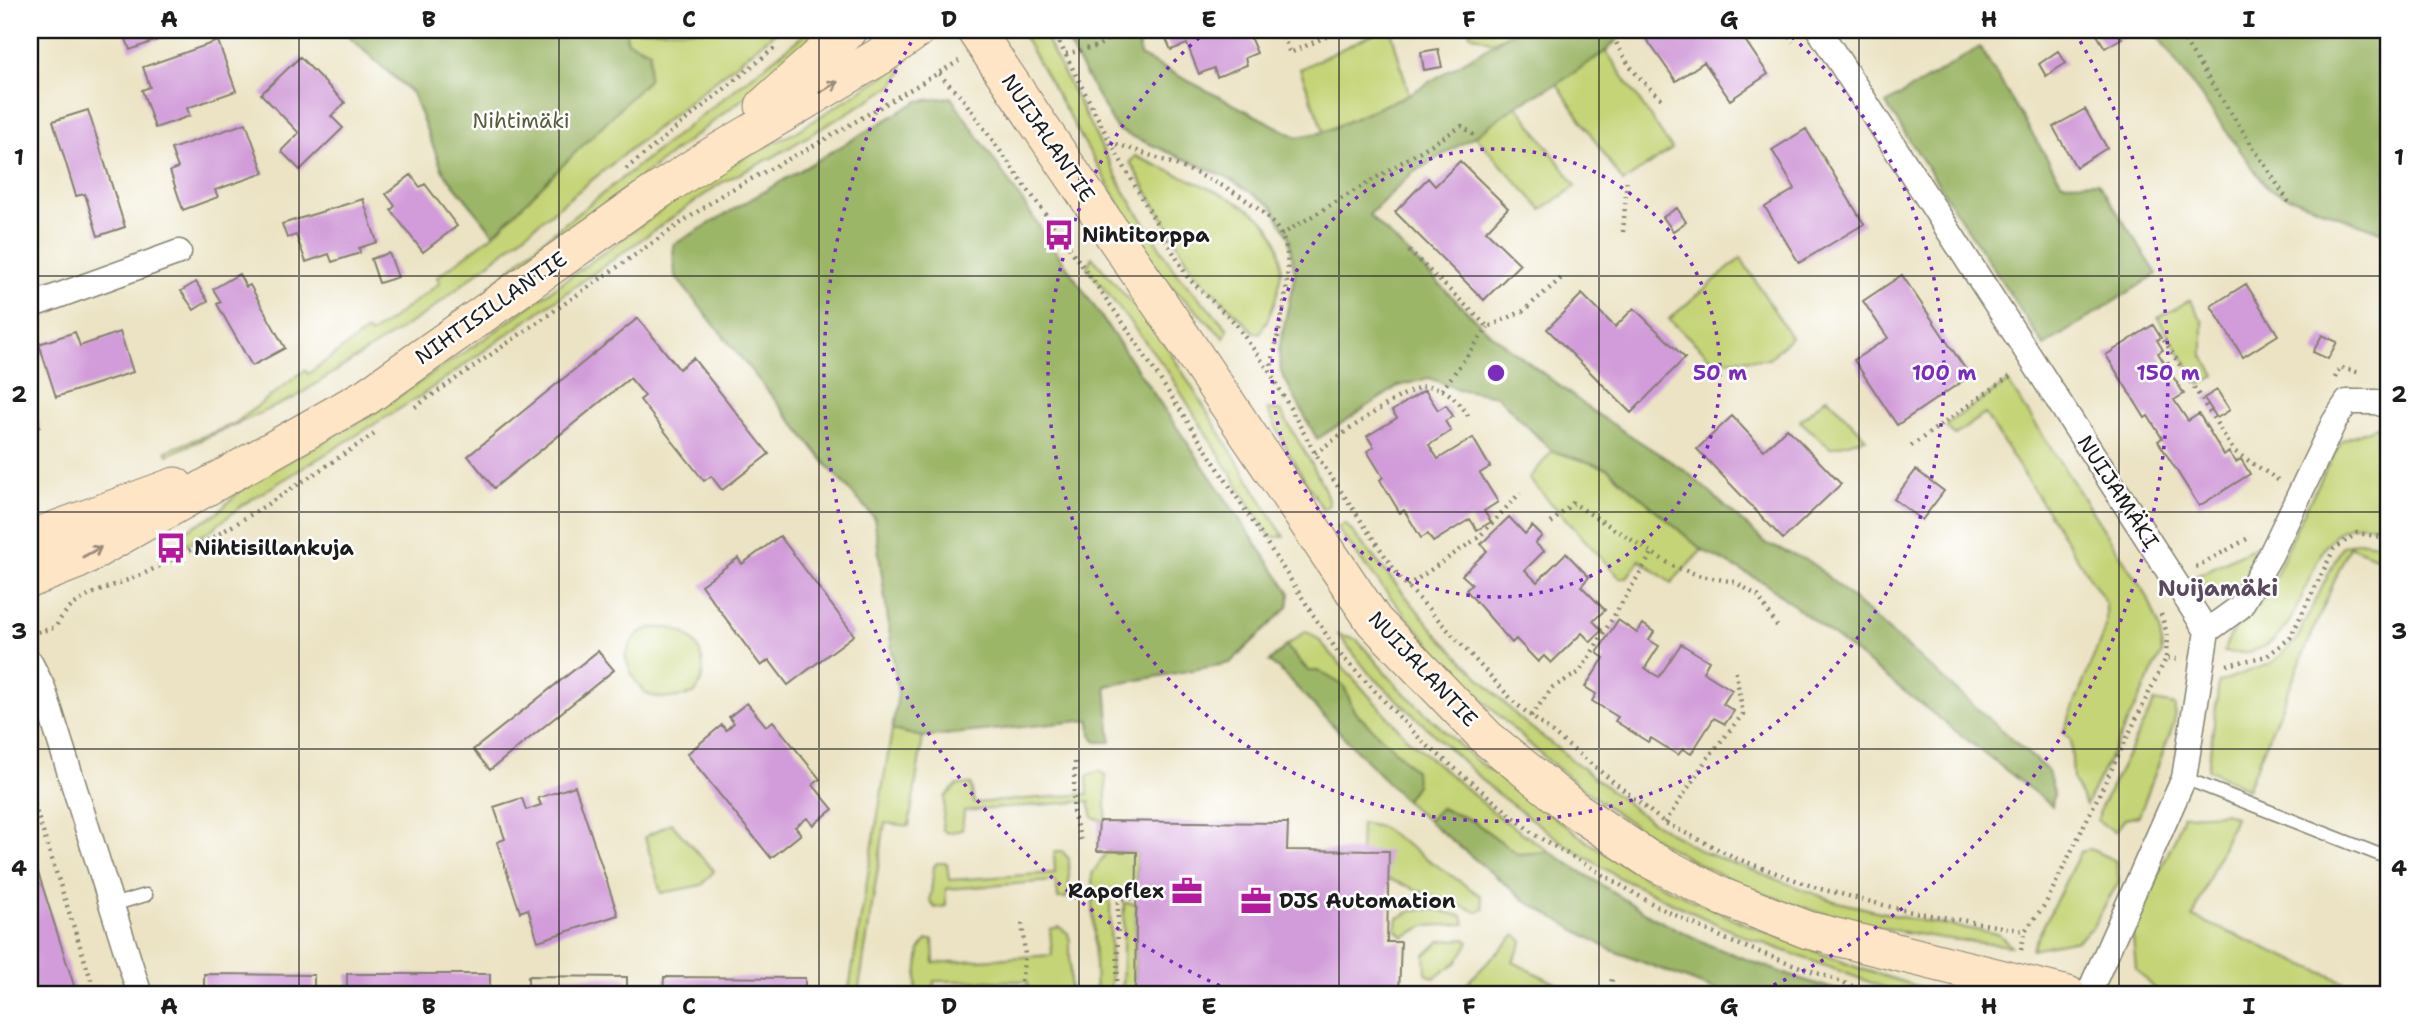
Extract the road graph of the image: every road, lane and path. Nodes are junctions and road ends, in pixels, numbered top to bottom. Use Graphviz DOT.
graph roads {
  1 [pos="849,30"];
  2 [pos="917,30"];
  3 [pos="975,30"];
  4 [pos="1053,30"];
  5 [pos="1122,30"];
  6 [pos="1280,30"];
  7 [pos="1341,30"];
  8 [pos="1611,30"];
  9 [pos="1819,30"];
  10 [pos="2177,30"];
  11 [pos="2382,30"];
  12 [pos="2388,36"];
  13 [pos="787,38"];
  14 [pos="1065,54"];
  15 [pos="939,74"];
  16 [pos="924,79"];
  17 [pos="1663,100"];
  18 [pos="1475,136"];
  19 [pos="1110,142"];
  20 [pos="706,159"];
  21 [pos="622,173"];
  22 [pos="1627,179"];
  23 [pos="2290,204"];
  24 [pos="1623,232"];
  25 [pos="1281,235"];
  26 [pos="1409,251"];
  27 [pos="179,252"];
  28 [pos="1564,276"];
  29 [pos="30,306"];
  30 [pos="1488,327"];
  31 [pos="2164,340"];
  32 [pos="1270,372"];
  33 [pos="2010,376"];
  34 [pos="1442,390"];
  35 [pos="2388,406"];
  36 [pos="1469,417"];
  37 [pos="1911,446"];
  38 [pos="272,453"];
  39 [pos="1315,453"];
  40 [pos="2286,484"];
  41 [pos="1520,494"];
  42 [pos="1551,523"];
  43 [pos="2388,538"];
  44 [pos="30,539"];
  45 [pos="1652,553"];
  46 [pos="30,579"];
  47 [pos="1407,586"];
  48 [pos="1777,626"];
  49 [pos="2207,631"];
  50 [pos="30,662"];
  51 [pos="2204,663"];
  52 [pos="1735,668"];
  53 [pos="1531,716"];
  54 [pos="1075,762"];
  55 [pos="2184,778"];
  56 [pos="30,792"];
  57 [pos="1665,822"];
  58 [pos="1081,841"];
  59 [pos="2388,858"];
  60 [pos="146,895"];
  61 [pos="1136,898"];
  62 [pos="112,905"];
  63 [pos="1022,921"];
  64 [pos="2025,931"];
  65 [pos="1612,979"];
  66 [pos="2012,981"];
  67 [pos="96,995"];
  68 [pos="140,995"];
  69 [pos="1019,995"];
  70 [pos="1117,995"];
  71 [pos="1608,995"];
  72 [pos="2068,995"];
  73 [pos="2088,995"];
  1 -- 20 [label="main road, NIHTISILLANTIE"];
  20 -- 2 [label="main road, NIHTISILLANTIE, one-way"];
  3 -- 66 [label="main road, NUIJALANTIE"];
  4 -- 14 [label="path"];
  5 -- 14 [label="path"];
  6 -- 7 [label="path"];
  8 -- 17 [label="path"];
  9 -- 49 [label="street, NUIJAMÄKI"];
  10 -- 23 [label="path"];
  11 -- 12 [label="path"];
  13 -- 21 [label="path"];
  14 -- 19 [label="path"];
  15 -- 16 [label="path"];
  18 -- 25 [label="path"];
  19 -- 25 [label="path"];
  19 -- 32 [label="path"];
  20 -- 38 [label="main road, NIHTISILLANTIE"];
  22 -- 24 [label="path"];
  25 -- 32 [label="path"];
  26 -- 30 [label="path"];
  27 -- 29 [label="street"];
  28 -- 30 [label="path"];
  30 -- 34 [label="path"];
  31 -- 40 [label="path"];
  32 -- 39 [label="path"];
  33 -- 37 [label="path"];
  34 -- 36 [label="path"];
  34 -- 39 [label="path"];
  35 -- 49 [label="street"];
  38 -- 44 [label="main road, NIHTISILLANTIE"];
  46 -- 38 [label="main road, NIHTISILLANTIE, one-way"];
  39 -- 47 [label="path"];
  41 -- 47 [label="path"];
  42 -- 45 [label="path"];
  43 -- 51 [label="path"];
  45 -- 48 [label="path"];
  45 -- 53 [label="path"];
  47 -- 53 [label="path"];
  49 -- 51 [label="street"];
  50 -- 62 [label="street"];
  51 -- 55 [label="street"];
  51 -- 64 [label="path"];
  52 -- 57 [label="path"];
  53 -- 57 [label="path"];
  54 -- 58 [label="path"];
  55 -- 59 [label="lane"];
  55 -- 73 [label="street"];
  56 -- 67 [label="path"];
  57 -- 64 [label="path"];
  60 -- 62 [label="lane"];
  61 -- 70 [label="path"];
  62 -- 68 [label="street"];
  63 -- 69 [label="path"];
  64 -- 66 [label="path"];
  65 -- 71 [label="path"];
  66 -- 72 [label="main road, NUIJALANTIE"];
}
